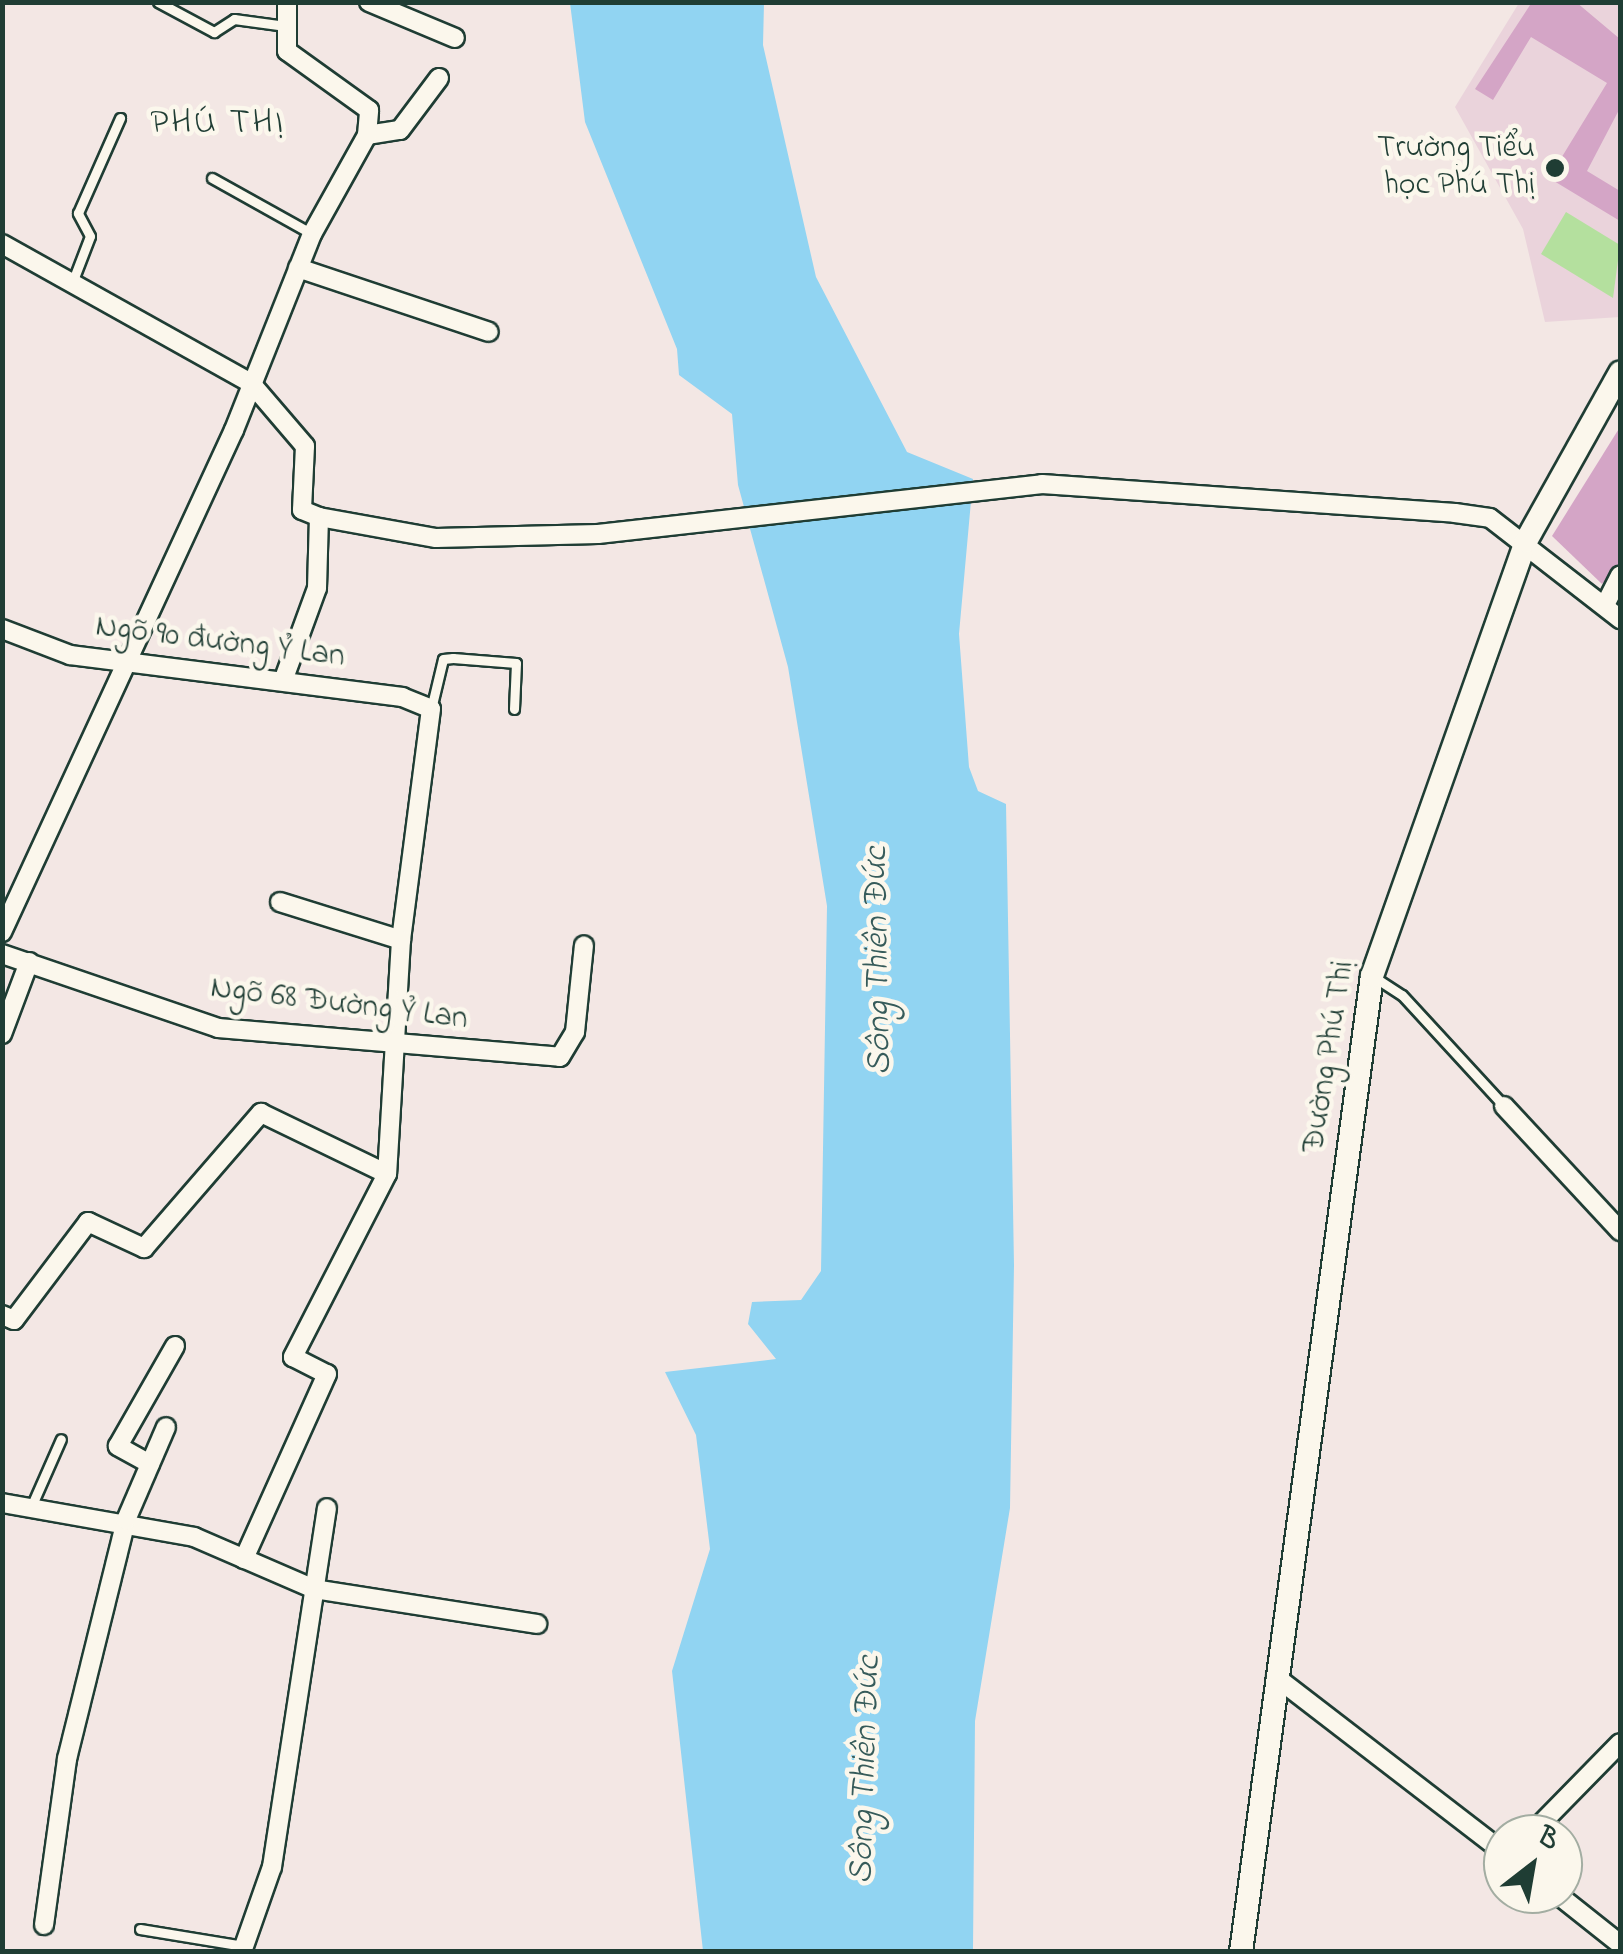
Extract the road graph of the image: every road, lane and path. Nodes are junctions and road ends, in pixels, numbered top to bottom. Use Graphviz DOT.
graph roads {
  1 [pos="158,2"];
  2 [pos="287,2"];
  3 [pos="368,2"];
  4 [pos="286,26"];
  5 [pos="455,38"];
  6 [pos="439,78"];
  7 [pos="120,118"];
  8 [pos="368,135"];
  9 [pos="212,178"];
  10 [pos="312,234"];
  11 [pos="2,244"];
  12 [pos="298,268"];
  13 [pos="72,283"];
  14 [pos="489,332"];
  15 [pos="1620,373"];
  16 [pos="251,383"];
  17 [pos="319,518"];
  18 [pos="1526,540"];
  19 [pos="1620,576"];
  20 [pos="1606,605"];
  21 [pos="1620,619"];
  22 [pos="2,629"];
  23 [pos="127,663"];
  24 [pos="283,681"];
  25 [pos="514,709"];
  26 [pos="432,710"];
  27 [pos="280,902"];
  28 [pos="2,932"];
  29 [pos="401,940"];
  30 [pos="584,944"];
  31 [pos="2,954"];
  32 [pos="28,962"];
  33 [pos="1372,976"];
  34 [pos="2,1034"];
  35 [pos="392,1039"];
  36 [pos="1504,1106"];
  37 [pos="387,1174"];
  38 [pos="1620,1231"];
  39 [pos="2,1314"];
  40 [pos="174,1346"];
  41 [pos="166,1427"];
  42 [pos="61,1440"];
  43 [pos="150,1464"];
  44 [pos="2,1503"];
  45 [pos="31,1507"];
  46 [pos="327,1508"];
  47 [pos="126,1520"];
  48 [pos="244,1559"];
  49 [pos="314,1590"];
  50 [pos="537,1624"];
  51 [pos="1276,1677"];
  52 [pos="1620,1743"];
  53 [pos="1551,1814"];
  54 [pos="1483,1837"];
  55 [pos="1582,1914"];
  56 [pos="44,1925"];
  57 [pos="140,1929"];
  58 [pos="1620,1944"];
  59 [pos="243,1949"];
  60 [pos="1242,1952"];
  1 -- 4 [label="lane"];
  2 -- 4 [label="street"];
  3 -- 5 [label="street"];
  4 -- 8 [label="street"];
  6 -- 8 [label="street"];
  7 -- 13 [label="lane"];
  8 -- 10 [label="street"];
  9 -- 10 [label="lane"];
  10 -- 12 [label="street"];
  11 -- 13 [label="street"];
  12 -- 14 [label="street"];
  12 -- 16 [label="street"];
  13 -- 16 [label="street"];
  15 -- 18 [label="street, Đường Phú Thị"];
  16 -- 17 [label="street"];
  16 -- 23 [label="street"];
  17 -- 18 [label="street"];
  17 -- 24 [label="street"];
  18 -- 20 [label="street"];
  18 -- 33 [label="street, Đường Phú Thị"];
  19 -- 20 [label="street"];
  20 -- 21 [label="street"];
  22 -- 23 [label="street, Ngõ 90 đường Ỷ Lan"];
  23 -- 24 [label="street, Ngõ 90 đường Ỷ Lan"];
  23 -- 28 [label="street"];
  24 -- 26 [label="street, Ngõ 90 đường Ỷ Lan"];
  25 -- 26 [label="lane"];
  26 -- 29 [label="street"];
  27 -- 29 [label="street"];
  29 -- 35 [label="street"];
  30 -- 35 [label="street, Ngõ 68 Đường Ỷ Lan"];
  31 -- 32 [label="street, Ngõ 68 Đường Ỷ Lan"];
  32 -- 34 [label="street"];
  32 -- 35 [label="street, Ngõ 68 Đường Ỷ Lan"];
  33 -- 36 [label="lane"];
  33 -- 51 [label="street, Đường Phú Thị"];
  35 -- 37 [label="street"];
  36 -- 38 [label="street"];
  37 -- 39 [label="street"];
  37 -- 48 [label="street"];
  40 -- 43 [label="street"];
  41 -- 43 [label="street"];
  42 -- 45 [label="lane"];
  43 -- 47 [label="street"];
  44 -- 45 [label="street"];
  45 -- 47 [label="street"];
  46 -- 49 [label="street"];
  47 -- 48 [label="street"];
  47 -- 56 [label="street"];
  48 -- 49 [label="street"];
  49 -- 50 [label="street"];
  49 -- 59 [label="street"];
  51 -- 54 [label="street"];
  51 -- 60 [label="street, Đường Phú Thị"];
  52 -- 53 [label="street"];
  55 -- 58 [label="street"];
  57 -- 59 [label="lane"];
}
